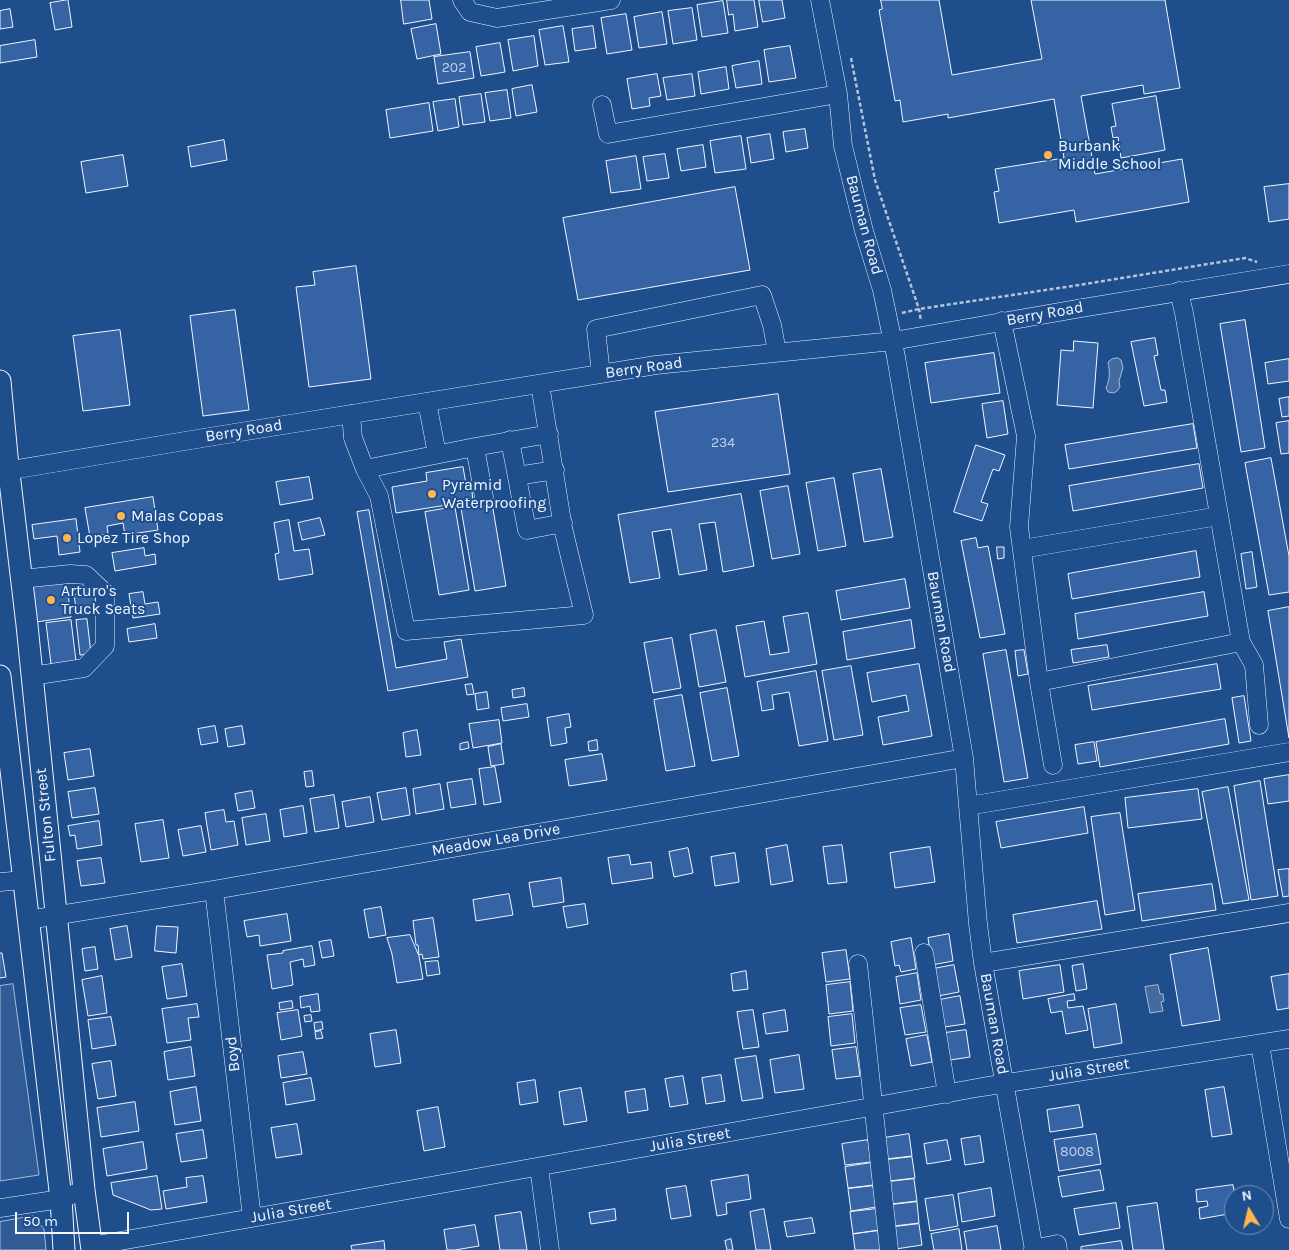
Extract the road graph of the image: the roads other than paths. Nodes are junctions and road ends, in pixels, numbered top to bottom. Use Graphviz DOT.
graph roads {
  1 [pos="611,0"];
  2 [pos="820,0"];
  3 [pos="466,6"];
  4 [pos="838,94"];
  5 [pos="602,105"];
  6 [pos="1289,274"];
  7 [pos="1179,291"];
  8 [pos="1002,321"];
  9 [pos="893,341"];
  10 [pos="777,352"];
  11 [pos="601,374"];
  12 [pos="0,381"];
  13 [pos="540,384"];
  14 [pos="427,402"];
  15 [pos="351,414"];
  16 [pos="549,434"];
  17 [pos="510,440"];
  18 [pos="475,447"];
  19 [pos="437,454"];
  20 [pos="365,469"];
  21 [pos="554,470"];
  22 [pos="4,472"];
  23 [pos="517,476"];
  24 [pos="484,497"];
  25 [pos="1219,516"];
  26 [pos="563,523"];
  27 [pos="1022,549"];
  28 [pos="21,579"];
  29 [pos="1241,642"];
  30 [pos="0,676"];
  31 [pos="32,676"];
  32 [pos="1038,682"];
  33 [pos="1259,725"];
  34 [pos="1289,752"];
  35 [pos="964,758"];
  36 [pos="1053,765"];
  37 [pos="968,806"];
  38 [pos="24,880"];
  39 [pos="0,882"];
  40 [pos="214,890"];
  41 [pos="1289,913"];
  42 [pos="56,916"];
  43 [pos="28,920"];
  44 [pos="924,953"];
  45 [pos="983,963"];
  46 [pos="858,964"];
  47 [pos="1289,1039"];
  48 [pos="1260,1044"];
  49 [pos="1004,1084"];
  50 [pos="947,1094"];
  51 [pos="874,1107"];
  52 [pos="539,1167"];
  53 [pos="84,1190"];
  54 [pos="61,1199"];
  55 [pos="0,1208"];
  56 [pos="252,1218"];
  57 [pos="1289,1220"];
  58 [pos="91,1248"];
  59 [pos="1033,1249"];
  60 [pos="64,1250"];
  61 [pos="550,1250"];
  62 [pos="889,1250"];
  63 [pos="1058,1250"];
  1 -- 3 [label="street"];
  2 -- 4 [label="street, Bauman Road"];
  4 -- 5 [label="street"];
  4 -- 9 [label="street, Bauman Road"];
  6 -- 7 [label="street, Berry Road"];
  7 -- 8 [label="street, Berry Road"];
  7 -- 25 [label="street"];
  8 -- 9 [label="street, Berry Road"];
  8 -- 27 [label="street"];
  9 -- 10 [label="street, Berry Road"];
  9 -- 35 [label="street, Bauman Road"];
  10 -- 11 [label="street, Berry Road"];
  10 -- 11 [label="street"];
  11 -- 13 [label="street, Berry Road"];
  12 -- 22 [label="main road, Fulton Street"];
  13 -- 14 [label="street, Berry Road"];
  13 -- 16 [label="street"];
  14 -- 15 [label="street, Berry Road"];
  14 -- 19 [label="street"];
  15 -- 20 [label="street"];
  15 -- 22 [label="street, Berry Road"];
  16 -- 17 [label="street"];
  16 -- 21 [label="street"];
  17 -- 18 [label="street"];
  17 -- 23 [label="street"];
  18 -- 19 [label="street"];
  18 -- 24 [label="street"];
  19 -- 20 [label="street"];
  20 -- 26 [label="street"];
  21 -- 23 [label="street"];
  21 -- 26 [label="street"];
  22 -- 28 [label="main road, Fulton Street"];
  23 -- 26 [label="street"];
  25 -- 27 [label="street"];
  25 -- 29 [label="street"];
  27 -- 32 [label="street"];
  28 -- 31 [label="main road, Fulton Street"];
  28 -- 31 [label="street"];
  29 -- 32 [label="street"];
  29 -- 33 [label="street"];
  30 -- 38 [label="main road, Fulton Street"];
  31 -- 42 [label="main road, Fulton Street"];
  32 -- 36 [label="street"];
  34 -- 37 [label="street"];
  35 -- 37 [label="street, Bauman Road"];
  35 -- 40 [label="street, Meadow Lea Drive"];
  37 -- 45 [label="street, Bauman Road"];
  38 -- 39 [label="street"];
  38 -- 43 [label="main road, Fulton Street"];
  40 -- 42 [label="street, Meadow Lea Drive"];
  40 -- 56 [label="street, Boyd"];
  41 -- 45 [label="street"];
  42 -- 43 [label="street, Meadow Lea Drive"];
  42 -- 53 [label="main road, Fulton Street"];
  43 -- 54 [label="main road, Fulton Street"];
  44 -- 50 [label="street"];
  45 -- 49 [label="street, Bauman Road"];
  46 -- 51 [label="street"];
  47 -- 48 [label="street, Julia Street"];
  48 -- 49 [label="street, Julia Street"];
  48 -- 57 [label="street"];
  49 -- 50 [label="street, Julia Street"];
  49 -- 59 [label="street, Bauman Road"];
  50 -- 51 [label="street, Julia Street"];
  51 -- 52 [label="street, Julia Street"];
  51 -- 62 [label="street"];
  52 -- 56 [label="street, Julia Street"];
  52 -- 61 [label="street"];
  53 -- 54 [label="street"];
  53 -- 58 [label="main road, Fulton Street"];
  54 -- 55 [label="street"];
  54 -- 60 [label="main road, Fulton Street"];
  56 -- 58 [label="street, Julia Street"];
  59 -- 63 [label="street"];
}
